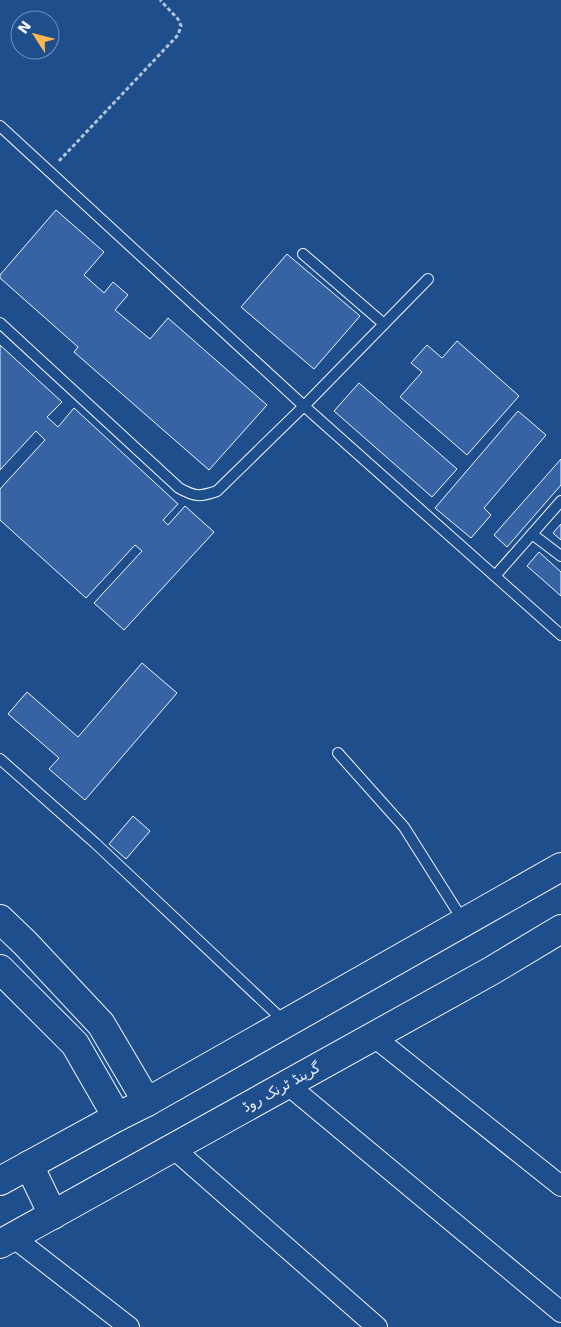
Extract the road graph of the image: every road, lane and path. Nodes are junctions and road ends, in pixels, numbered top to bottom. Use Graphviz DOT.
graph roads {
  1 [pos="160,0"];
  2 [pos="0,126"];
  3 [pos="50,171"];
  4 [pos="303,254"];
  5 [pos="428,279"];
  6 [pos="0,323"];
  7 [pos="384,324"];
  8 [pos="304,406"];
  9 [pos="561,501"];
  10 [pos="532,534"];
  11 [pos="561,556"];
  12 [pos="495,576"];
  13 [pos="561,635"];
  14 [pos="338,753"];
  15 [pos="0,758"];
  16 [pos="561,867"];
  17 [pos="0,920"];
  18 [pos="464,922"];
  19 [pos="561,929"];
  20 [pos="0,969"];
  21 [pos="287,1024"];
  22 [pos="373,1036"];
  23 [pos="287,1084"];
  24 [pos="147,1102"];
  25 [pos="117,1117"];
  26 [pos="173,1148"];
  27 [pos="29,1165"];
  28 [pos="0,1181"];
  29 [pos="561,1186"];
  30 [pos="53,1215"];
  31 [pos="6,1241"];
  32 [pos="561,1312"];
  33 [pos="129,1327"];
  34 [pos="378,1327"];
  1 -- 3 [label="path"];
  2 -- 3 [label="lane"];
  3 -- 8 [label="lane"];
  4 -- 7 [label="lane"];
  5 -- 7 [label="lane"];
  6 -- 8 [label="lane"];
  7 -- 8 [label="lane"];
  8 -- 12 [label="lane"];
  9 -- 10 [label="lane"];
  10 -- 11 [label="lane"];
  10 -- 12 [label="lane"];
  12 -- 13 [label="lane"];
  14 -- 18 [label="lane"];
  15 -- 21 [label="lane"];
  16 -- 18 [label="main road"];
  17 -- 24 [label="main road"];
  18 -- 21 [label="main road"];
  19 -- 22 [label="main road, گرینڈ ٹرنک روڈ"];
  20 -- 25 [label="main road"];
  21 -- 24 [label="main road"];
  22 -- 23 [label="main road, گرینڈ ٹرنک روڈ"];
  22 -- 29 [label="street"];
  23 -- 26 [label="main road, گرینڈ ٹرنک روڈ"];
  23 -- 32 [label="street"];
  24 -- 25 [label="main road"];
  25 -- 27 [label="main road"];
  26 -- 30 [label="main road, گرینڈ ٹرنک روڈ"];
  26 -- 34 [label="street"];
  27 -- 28 [label="main road"];
  27 -- 30 [label="main road"];
  30 -- 31 [label="main road, گرینڈ ٹرنک روڈ"];
  31 -- 33 [label="street"];
}
